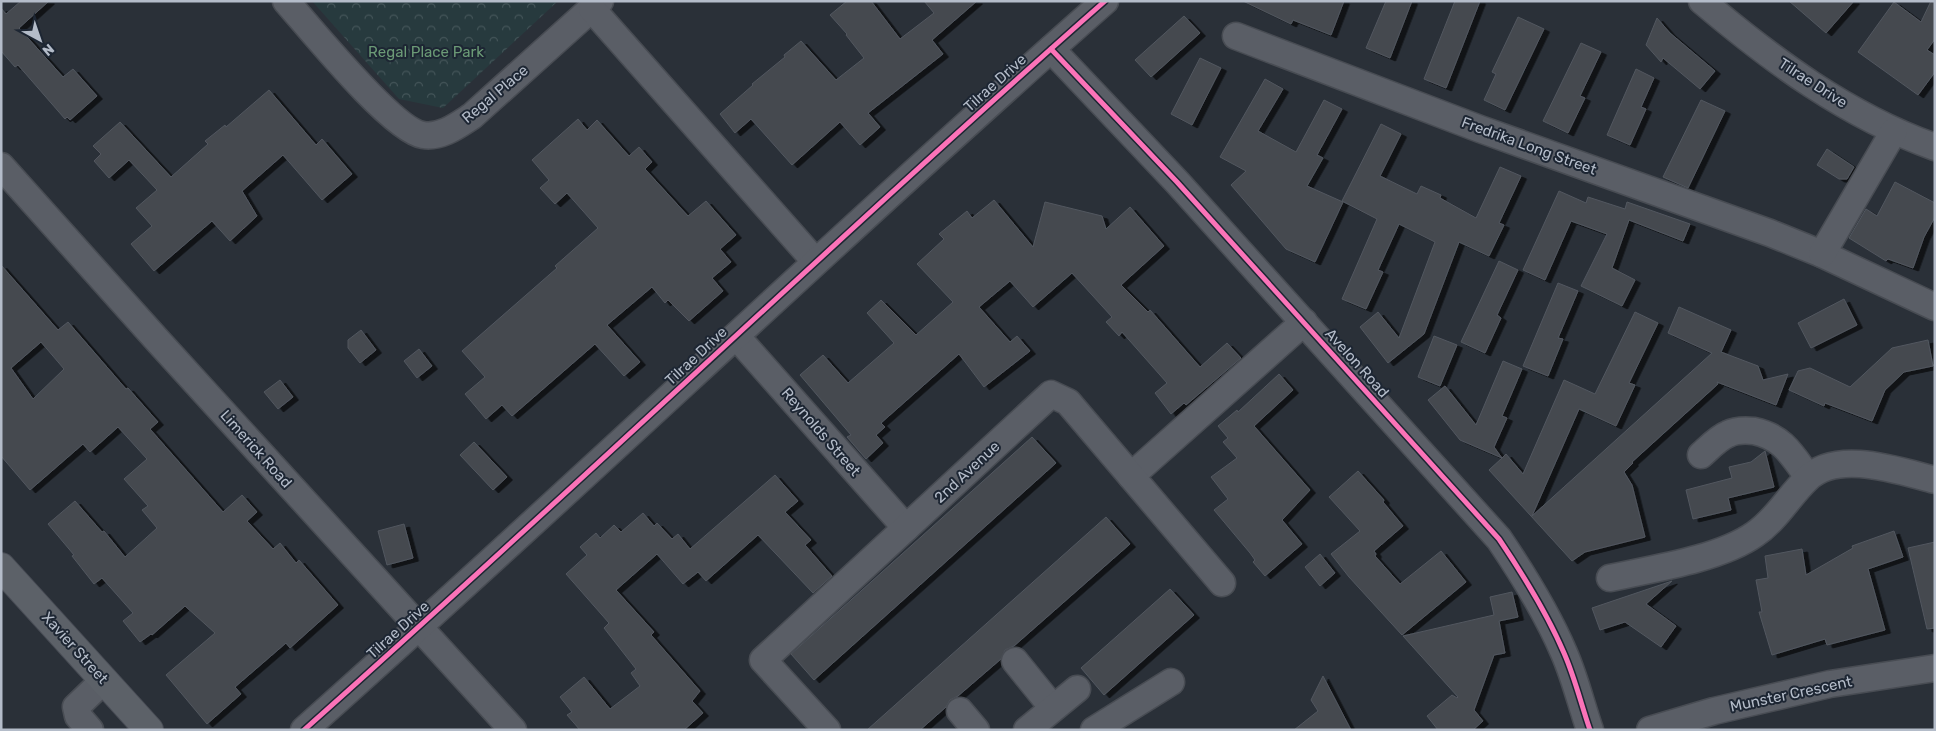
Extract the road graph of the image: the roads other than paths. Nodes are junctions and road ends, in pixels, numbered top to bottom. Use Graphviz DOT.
graph roads {
  1 [pos="286,1"];
  2 [pos="1105,1"];
  3 [pos="1702,1"];
  4 [pos="596,5"];
  5 [pos="1236,36"];
  6 [pos="1051,49"];
  7 [pos="1894,131"];
  8 [pos="1935,147"];
  9 [pos="1,166"];
  10 [pos="1822,254"];
  11 [pos="815,261"];
  12 [pos="1935,307"];
  13 [pos="1304,322"];
  14 [pos="736,336"];
  15 [pos="1701,455"];
  16 [pos="1131,476"];
  17 [pos="1808,477"];
  18 [pos="1935,480"];
  19 [pos="906,528"];
  20 [pos="1,567"];
  21 [pos="1610,578"];
  22 [pos="1222,582"];
  23 [pos="420,627"];
  24 [pos="1014,661"];
  25 [pos="1935,668"];
  26 [pos="104,680"];
  27 [pos="1172,682"];
  28 [pos="1077,689"];
  29 [pos="1053,708"];
  30 [pos="90,730"];
  31 [pos="149,730"];
  32 [pos="304,730"];
  33 [pos="513,730"];
  34 [pos="827,730"];
  35 [pos="1027,730"];
  36 [pos="1094,730"];
  37 [pos="1590,730"];
  38 [pos="1650,730"];
  1 -- 4 [label="street, Regal Place"];
  2 -- 6 [label="street, Tilrae Drive"];
  3 -- 7 [label="street, Tilrae Drive"];
  4 -- 11 [label="street, Regal Place"];
  5 -- 10 [label="street, Fredrika Long Street"];
  6 -- 11 [label="street, Tilrae Drive"];
  6 -- 13 [label="street, Avelon Road"];
  7 -- 8 [label="street, Tilrae Drive"];
  7 -- 10 [label="street"];
  9 -- 23 [label="street, Limerick Road"];
  10 -- 12 [label="street, Fredrika Long Street"];
  11 -- 14 [label="street, Tilrae Drive"];
  13 -- 16 [label="street"];
  13 -- 37 [label="street, Avelon Road"];
  14 -- 19 [label="street, Reynolds Street"];
  14 -- 23 [label="street, Tilrae Drive"];
  15 -- 17 [label="street"];
  16 -- 19 [label="street, 2nd Avenue"];
  16 -- 22 [label="street, 2nd Avenue"];
  17 -- 18 [label="street"];
  17 -- 21 [label="street"];
  19 -- 34 [label="street, 2nd Avenue"];
  20 -- 26 [label="main road, Xavier Street"];
  23 -- 32 [label="street, Tilrae Drive"];
  23 -- 33 [label="street, Limerick Road"];
  24 -- 29 [label="street"];
  25 -- 38 [label="street, Munster Crescent"];
  26 -- 30 [label="street"];
  26 -- 31 [label="main road, Xavier Street"];
  27 -- 36 [label="street"];
  28 -- 29 [label="street"];
  29 -- 35 [label="street"];
}
